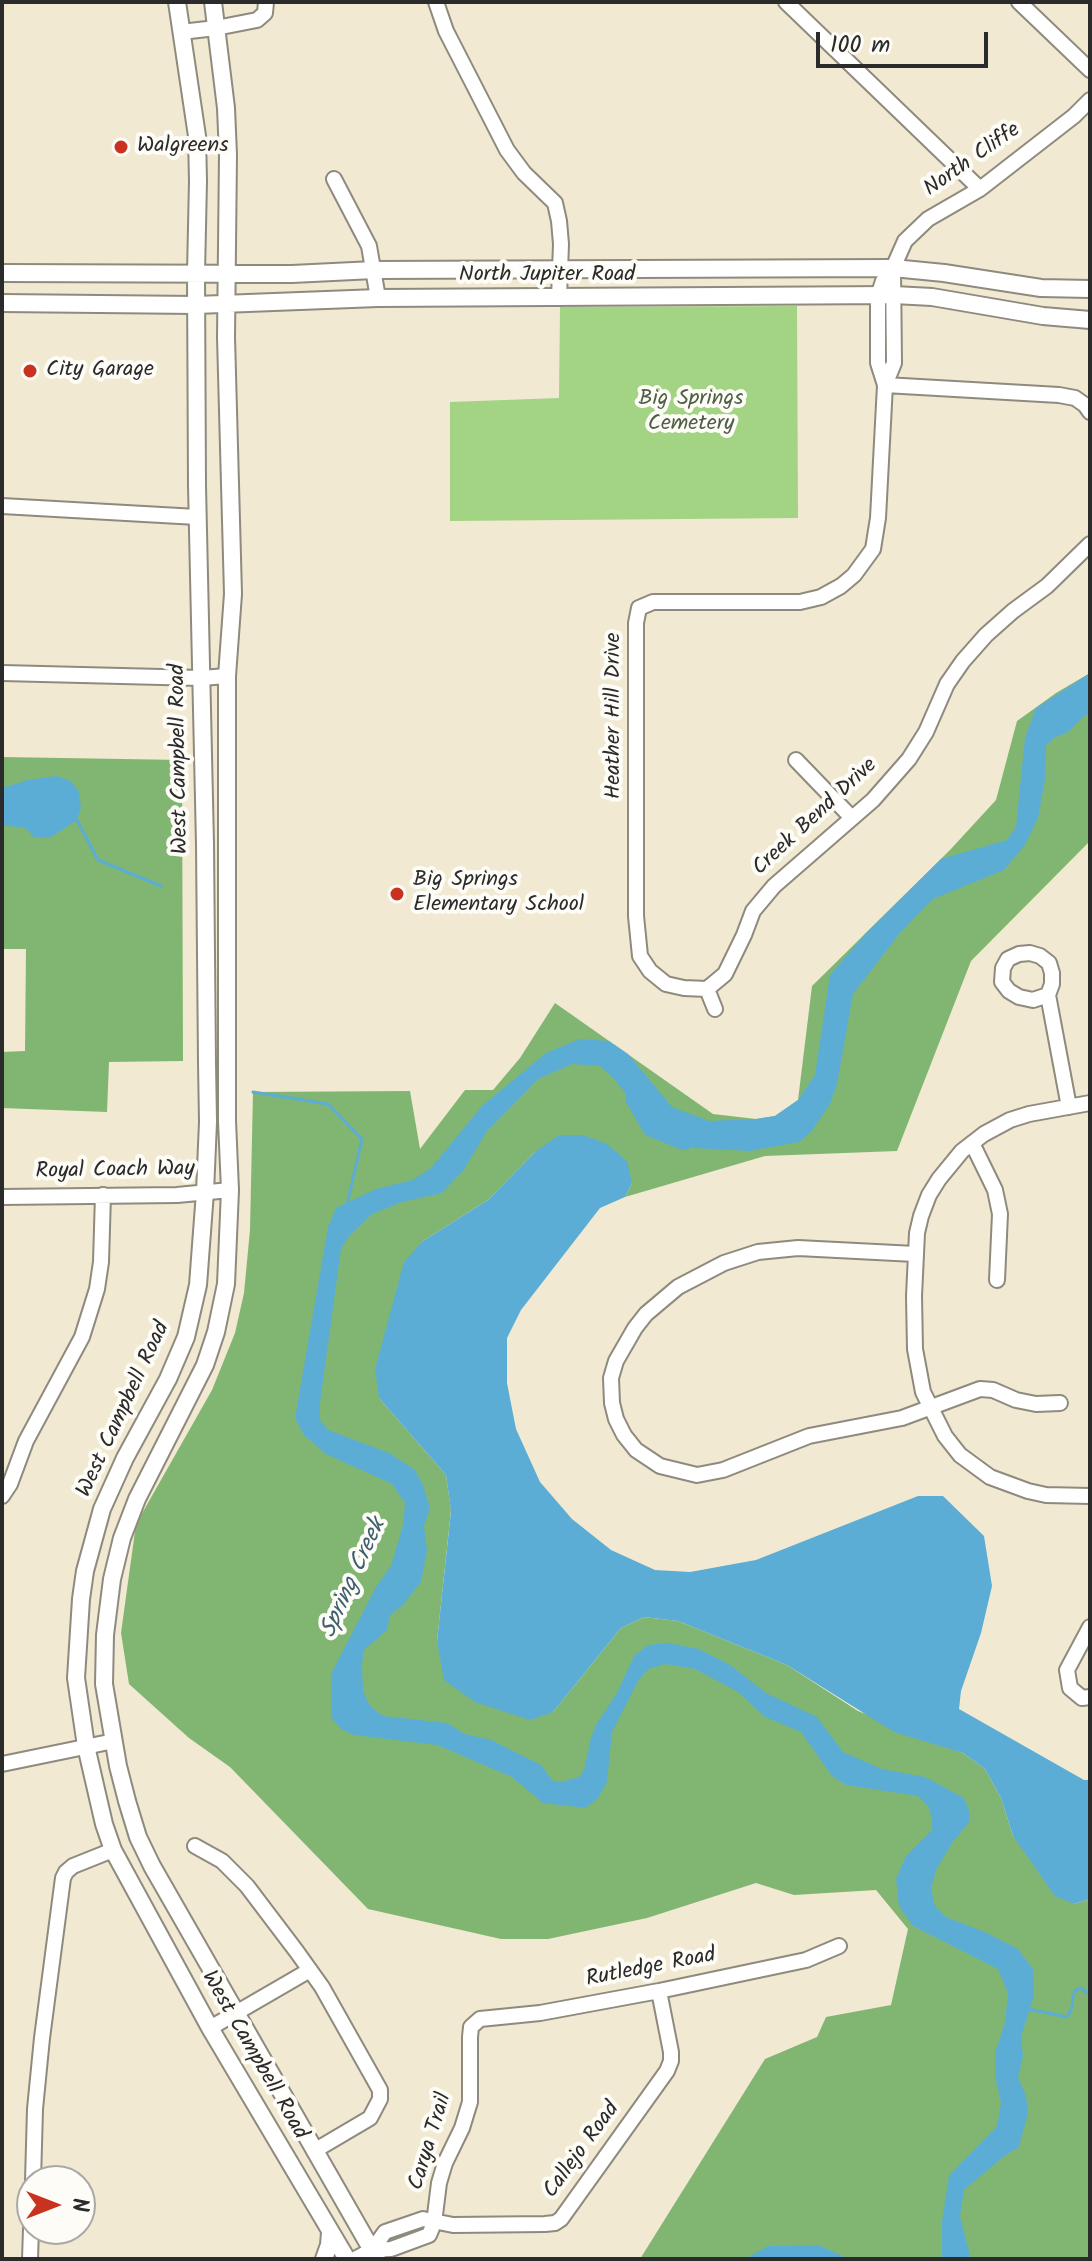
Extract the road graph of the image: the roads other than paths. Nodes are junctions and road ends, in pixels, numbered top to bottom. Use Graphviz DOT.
graph roads {
  1 [pos="177,2"];
  2 [pos="213,2"];
  3 [pos="266,2"];
  4 [pos="436,2"];
  5 [pos="786,2"];
  6 [pos="1019,2"];
  7 [pos="216,28"];
  8 [pos="181,32"];
  9 [pos="1090,70"];
  10 [pos="1090,100"];
  11 [pos="334,179"];
  12 [pos="980,189"];
  13 [pos="893,268"];
  14 [pos="374,270"];
  15 [pos="560,270"];
  16 [pos="2,273"];
  17 [pos="196,273"];
  18 [pos="225,273"];
  19 [pos="1090,289"];
  20 [pos="886,295"];
  21 [pos="378,298"];
  22 [pos="559,298"];
  23 [pos="2,303"];
  24 [pos="226,303"];
  25 [pos="196,305"];
  26 [pos="1090,320"];
  27 [pos="885,385"];
  28 [pos="1090,412"];
  29 [pos="2,506"];
  30 [pos="197,517"];
  31 [pos="1090,544"];
  32 [pos="2,673"];
  33 [pos="227,676"];
  34 [pos="201,678"];
  35 [pos="796,760"];
  36 [pos="852,818"];
  37 [pos="227,843"];
  38 [pos="205,844"];
  39 [pos="707,989"];
  40 [pos="1048,995"];
  41 [pos="715,1009"];
  42 [pos="1090,1103"];
  43 [pos="1069,1107"];
  44 [pos="972,1143"];
  45 [pos="230,1190"];
  46 [pos="205,1192"];
  47 [pos="103,1195"];
  48 [pos="2,1197"];
  49 [pos="915,1254"];
  50 [pos="997,1280"];
  51 [pos="1060,1403"];
  52 [pos="930,1408"];
  53 [pos="2,1496"];
  54 [pos="1090,1496"];
  55 [pos="1090,1627"];
  56 [pos="77,1630"];
  57 [pos="105,1635"];
  58 [pos="1090,1697"];
  59 [pos="114,1741"];
  60 [pos="86,1746"];
  61 [pos="2,1764"];
  62 [pos="195,1846"];
  63 [pos="113,1850"];
  64 [pos="839,1946"];
  65 [pos="310,1970"];
  66 [pos="659,1991"];
  67 [pos="236,2014"];
  68 [pos="471,2027"];
  69 [pos="210,2028"];
  70 [pos="314,2151"];
  71 [pos="33,2165"];
  72 [pos="434,2223"];
  73 [pos="330,2232"];
  74 [pos="375,2254"];
  75 [pos="324,2259"];
  76 [pos="347,2259"];
  77 [pos="355,2259"];
  1 -- 8 [label="main road, West Campbell Road"];
  2 -- 7 [label="main road, West Campbell Road"];
  3 -- 7 [label="street"];
  4 -- 15 [label="street"];
  5 -- 12 [label="street"];
  6 -- 9 [label="street"];
  7 -- 8 [label="street"];
  7 -- 18 [label="main road, West Campbell Road"];
  8 -- 17 [label="main road, West Campbell Road"];
  10 -- 12 [label="street, North Cliffe"];
  11 -- 14 [label="street"];
  12 -- 13 [label="street, North Cliffe"];
  13 -- 15 [label="main road, North Jupiter Road"];
  13 -- 19 [label="main road, North Jupiter Road"];
  13 -- 20 [label="street, Heather Hill Drive"];
  14 -- 15 [label="main road, North Jupiter Road"];
  14 -- 18 [label="main road, North Jupiter Road"];
  14 -- 21 [label="street"];
  15 -- 22 [label="street"];
  16 -- 17 [label="main road, North Jupiter Road"];
  17 -- 18 [label="main road, North Jupiter Road"];
  17 -- 25 [label="main road, West Campbell Road"];
  18 -- 24 [label="main road, West Campbell Road"];
  20 -- 22 [label="main road, North Jupiter Road"];
  20 -- 26 [label="main road, North Jupiter Road"];
  20 -- 27 [label="street, Heather Hill Drive"];
  21 -- 22 [label="main road, North Jupiter Road"];
  21 -- 24 [label="main road, North Jupiter Road"];
  23 -- 25 [label="main road, North Jupiter Road"];
  24 -- 25 [label="main road, North Jupiter Road"];
  24 -- 33 [label="main road, West Campbell Road"];
  25 -- 30 [label="main road, West Campbell Road"];
  27 -- 28 [label="street"];
  27 -- 39 [label="street, Heather Hill Drive"];
  29 -- 30 [label="street"];
  30 -- 34 [label="main road, West Campbell Road"];
  31 -- 36 [label="street, Creek Bend Drive"];
  32 -- 34 [label="street"];
  33 -- 34 [label="street"];
  33 -- 37 [label="main road, West Campbell Road"];
  34 -- 38 [label="main road, West Campbell Road"];
  35 -- 36 [label="street"];
  36 -- 39 [label="street, Creek Bend Drive"];
  37 -- 38 [label="main road"];
  37 -- 45 [label="main road, West Campbell Road"];
  38 -- 46 [label="main road, West Campbell Road"];
  39 -- 41 [label="street"];
  40 -- 43 [label="street"];
  42 -- 43 [label="street"];
  43 -- 44 [label="street"];
  44 -- 49 [label="street"];
  44 -- 50 [label="street"];
  45 -- 46 [label="street, Royal Coach Way"];
  45 -- 57 [label="main road, West Campbell Road"];
  46 -- 47 [label="street, Royal Coach Way"];
  46 -- 56 [label="main road, West Campbell Road"];
  47 -- 48 [label="street, Royal Coach Way"];
  47 -- 53 [label="street"];
  49 -- 52 [label="street"];
  49 -- 52 [label="street"];
  51 -- 52 [label="street"];
  52 -- 54 [label="street"];
  55 -- 58 [label="street"];
  56 -- 57 [label="main road"];
  56 -- 60 [label="main road, West Campbell Road"];
  57 -- 59 [label="main road, West Campbell Road"];
  59 -- 60 [label="street"];
  59 -- 67 [label="main road, West Campbell Road"];
  60 -- 61 [label="street"];
  60 -- 63 [label="main road, West Campbell Road"];
  62 -- 65 [label="street"];
  63 -- 69 [label="main road, West Campbell Road"];
  63 -- 71 [label="street"];
  64 -- 66 [label="street, Rutledge Road"];
  65 -- 67 [label="street"];
  65 -- 70 [label="street"];
  66 -- 68 [label="street, Rutledge Road"];
  66 -- 72 [label="street, Callejo Road"];
  67 -- 69 [label="street"];
  67 -- 70 [label="main road, West Campbell Road"];
  68 -- 72 [label="street, Carya Trail"];
  69 -- 73 [label="main road, West Campbell Road"];
  70 -- 74 [label="main road, West Campbell Road"];
  72 -- 74 [label="street, Callejo Road"];
  73 -- 75 [label="main road"];
  73 -- 76 [label="main road, West Campbell Road"];
  74 -- 77 [label="street, Callejo Road"];
}
